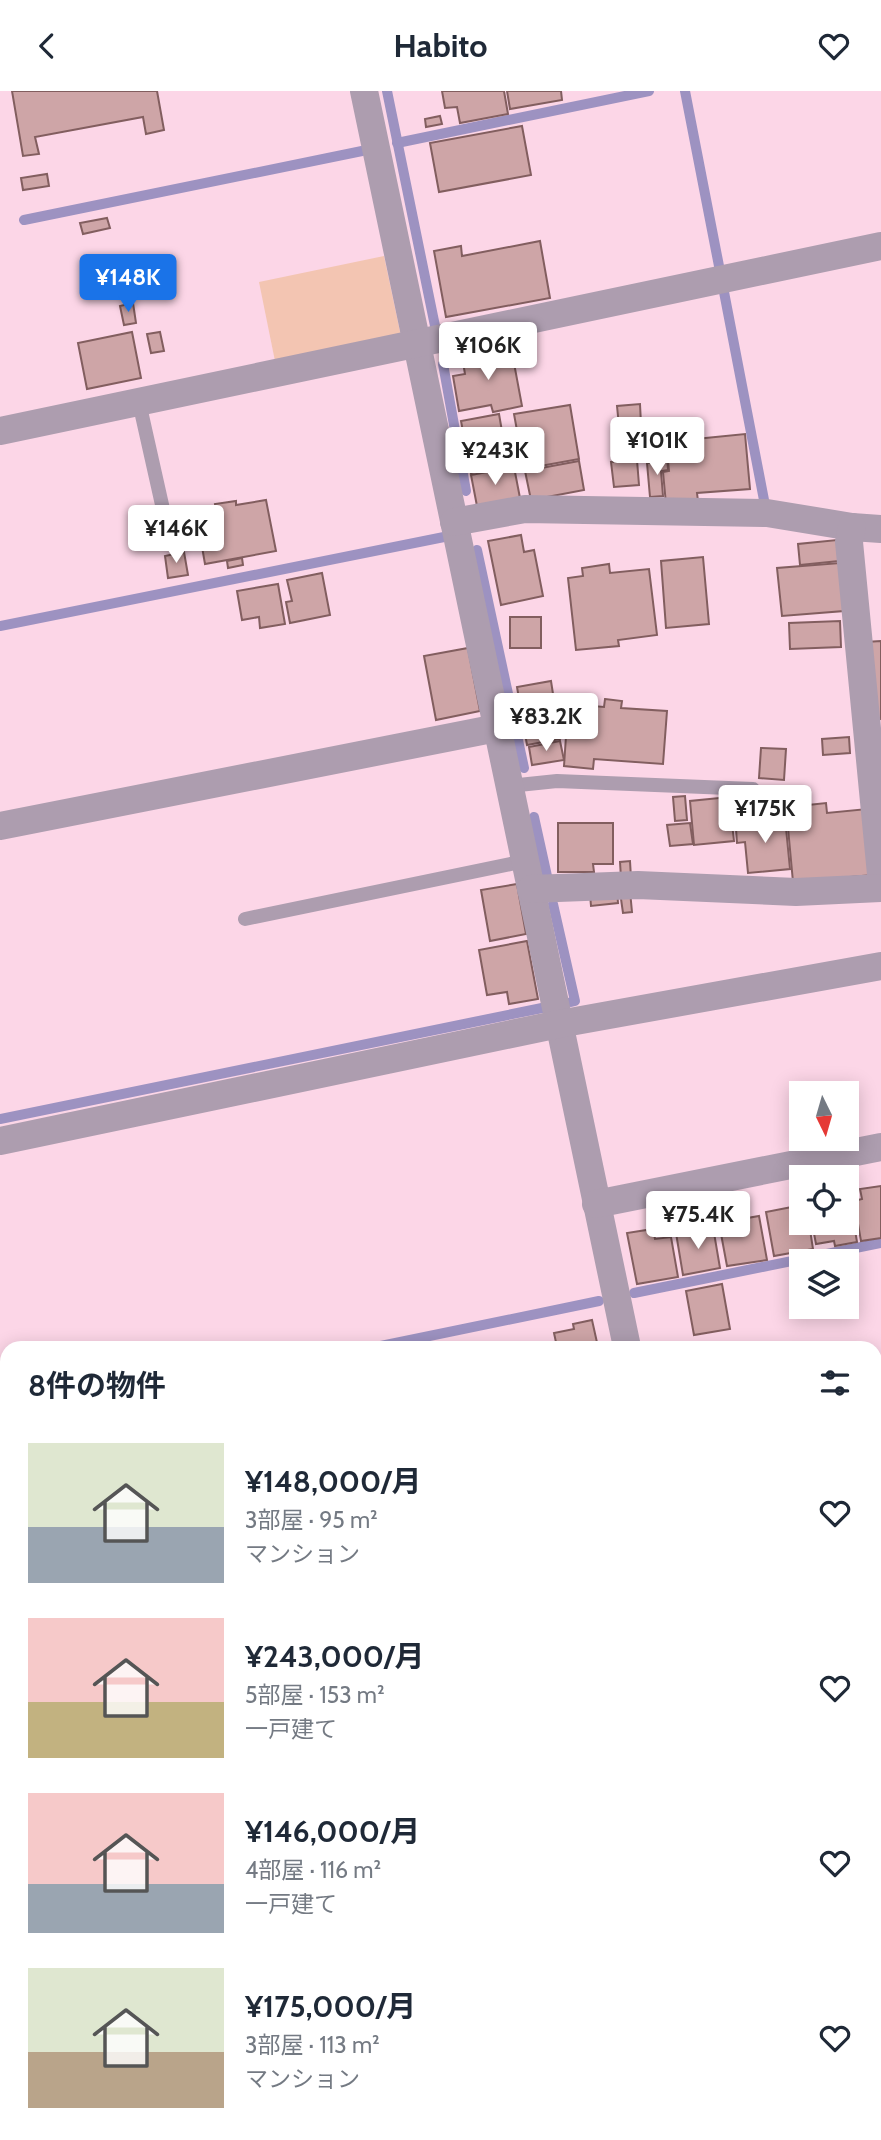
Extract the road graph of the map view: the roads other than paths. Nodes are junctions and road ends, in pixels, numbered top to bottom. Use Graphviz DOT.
graph roads {
  1 [pos="364,91"];
  2 [pos="881,246"];
  3 [pos="417,344"];
  4 [pos="139,402"];
  5 [pos="0,431"];
  6 [pos="454,522"];
  7 [pos="167,527"];
  8 [pos="852,527"];
  9 [pos="881,529"];
  10 [pos="497,728"];
  11 [pos="509,786"];
  12 [pos="753,789"];
  13 [pos="0,826"];
  14 [pos="525,861"];
  15 [pos="881,874"];
  16 [pos="881,888"];
  17 [pos="531,889"];
  18 [pos="245,919"];
  19 [pos="881,966"];
  20 [pos="559,1024"];
  21 [pos="0,1141"];
  22 [pos="881,1147"];
  23 [pos="596,1204"];
  24 [pos="625,1341"];
  1 -- 3 [label="street"];
  2 -- 3 [label="street"];
  3 -- 4 [label="street"];
  3 -- 6 [label="street"];
  4 -- 5 [label="street"];
  4 -- 7 [label="lane"];
  6 -- 8 [label="street"];
  6 -- 10 [label="street"];
  8 -- 9 [label="street"];
  8 -- 15 [label="street"];
  10 -- 11 [label="street"];
  10 -- 13 [label="street"];
  11 -- 12 [label="lane"];
  11 -- 14 [label="street"];
  14 -- 17 [label="street"];
  14 -- 18 [label="lane"];
  16 -- 17 [label="street"];
  17 -- 20 [label="street"];
  19 -- 20 [label="street"];
  20 -- 21 [label="street"];
  20 -- 23 [label="street"];
  22 -- 23 [label="street"];
  23 -- 24 [label="street"];
}
